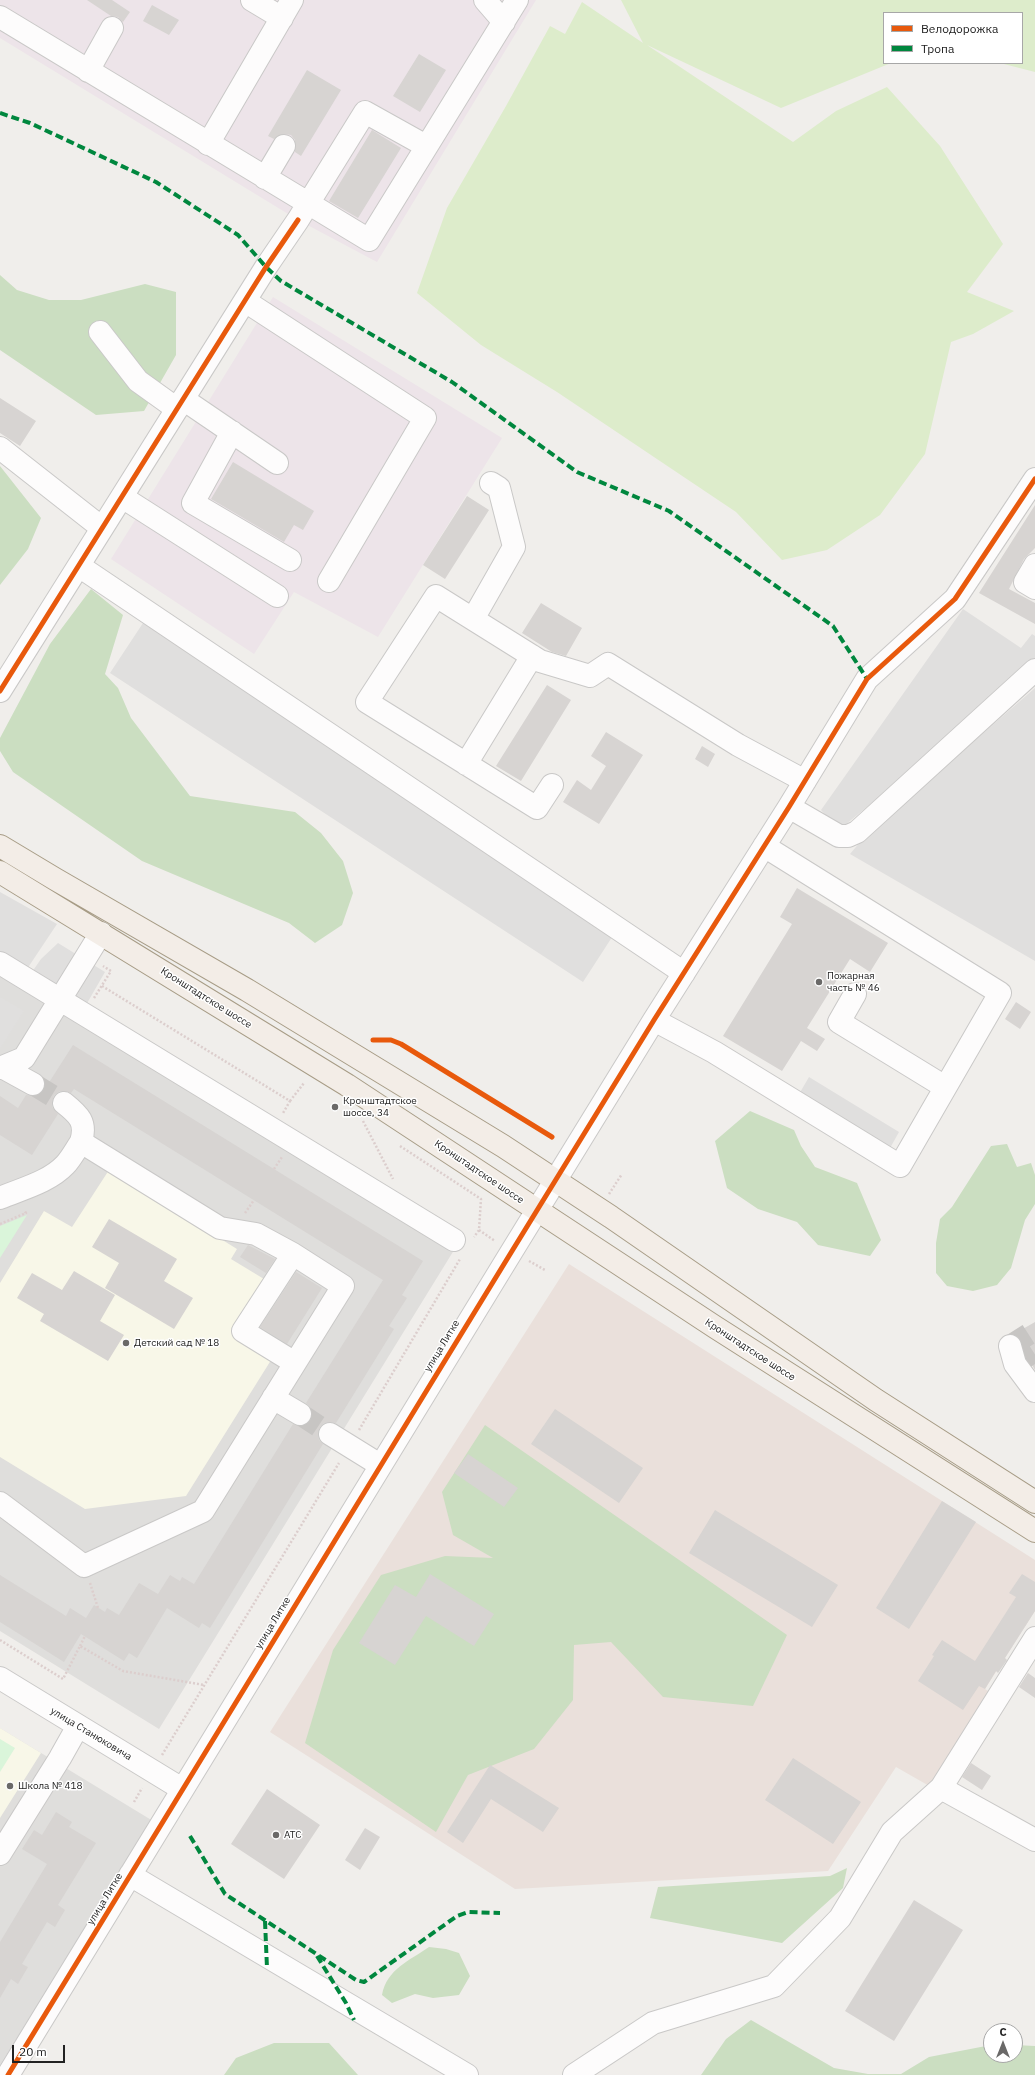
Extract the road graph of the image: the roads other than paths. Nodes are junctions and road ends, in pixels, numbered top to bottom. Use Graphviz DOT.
graph roads {
  1 [pos="252,0"];
  2 [pos="485,0"];
  3 [pos="517,0"];
  4 [pos="287,9"];
  5 [pos="0,18"];
  6 [pos="504,22"];
  7 [pos="112,28"];
  8 [pos="88,71"];
  9 [pos="208,144"];
  10 [pos="284,146"];
  11 [pos="426,146"];
  12 [pos="265,178"];
  13 [pos="303,212"];
  14 [pos="245,301"];
  15 [pos="100,332"];
  16 [pos="180,404"];
  17 [pos="232,432"];
  18 [pos="0,448"];
  19 [pos="278,463"];
  20 [pos="1035,479"];
  21 [pos="491,483"];
  22 [pos="122,497"];
  23 [pos="102,528"];
  24 [pos="290,560"];
  25 [pos="1035,565"];
  26 [pos="78,566"];
  27 [pos="329,581"];
  28 [pos="1035,588"];
  29 [pos="277,596"];
  30 [pos="473,619"];
  31 [pos="532,656"];
  32 [pos="1035,670"];
  33 [pos="0,691"];
  34 [pos="466,764"];
  35 [pos="805,781"];
  36 [pos="552,785"];
  37 [pos="789,807"];
  38 [pos="0,846"];
  39 [pos="764,846"];
  40 [pos="0,872"];
  41 [pos="101,933"];
  42 [pos="0,963"];
  43 [pos="684,973"];
  44 [pos="855,994"];
  45 [pos="61,1000"];
  46 [pos="654,1020"];
  47 [pos="1,1067"];
  48 [pos="946,1088"];
  49 [pos="64,1103"];
  50 [pos="81,1142"];
  51 [pos="555,1180"];
  52 [pos="0,1198"];
  53 [pos="537,1210"];
  54 [pos="458,1248"];
  55 [pos="293,1254"];
  56 [pos="1010,1346"];
  57 [pos="295,1363"];
  58 [pos="1035,1392"];
  59 [pos="273,1398"];
  60 [pos="300,1414"];
  61 [pos="330,1434"];
  62 [pos="380,1465"];
  63 [pos="1033,1497"];
  64 [pos="0,1503"];
  65 [pos="1035,1531"];
  66 [pos="1035,1638"];
  67 [pos="0,1678"];
  68 [pos="78,1726"];
  69 [pos="941,1788"];
  70 [pos="182,1789"];
  71 [pos="1035,1840"];
  72 [pos="0,1854"];
  73 [pos="130,1875"];
  74 [pos="8,2075"];
  75 [pos="467,2075"];
  76 [pos="574,2075"];
  1 -- 4 [label="street"];
  2 -- 6 [label="street"];
  3 -- 6 [label="street"];
  4 -- 9 [label="street"];
  5 -- 8 [label="street"];
  6 -- 11 [label="street"];
  7 -- 8 [label="street"];
  8 -- 9 [label="street"];
  9 -- 12 [label="street"];
  10 -- 12 [label="street"];
  11 -- 13 [label="street"];
  11 -- 13 [label="street"];
  12 -- 13 [label="street"];
  13 -- 14 [label="street"];
  14 -- 16 [label="street"];
  14 -- 27 [label="street"];
  15 -- 16 [label="street"];
  16 -- 17 [label="street"];
  16 -- 22 [label="street"];
  17 -- 19 [label="street"];
  17 -- 24 [label="street"];
  18 -- 23 [label="street"];
  20 -- 35 [label="street, улица Литке"];
  21 -- 30 [label="street"];
  22 -- 23 [label="street"];
  22 -- 29 [label="street"];
  23 -- 26 [label="street"];
  25 -- 28 [label="street"];
  26 -- 33 [label="street"];
  26 -- 43 [label="street"];
  30 -- 31 [label="street"];
  30 -- 34 [label="street"];
  31 -- 34 [label="street"];
  31 -- 35 [label="street"];
  32 -- 37 [label="street"];
  34 -- 36 [label="street"];
  35 -- 37 [label="street, улица Литке"];
  37 -- 39 [label="street, улица Литке"];
  38 -- 51 [label="main road"];
  39 -- 43 [label="street, улица Литке"];
  39 -- 48 [label="street"];
  40 -- 41 [label="main road, Кронштадтское шоссе"];
  41 -- 45 [label="street"];
  41 -- 53 [label="main road, Кронштадтское шоссе"];
  42 -- 45 [label="street"];
  43 -- 46 [label="street, улица Литке"];
  44 -- 48 [label="street"];
  45 -- 47 [label="street"];
  45 -- 54 [label="street"];
  46 -- 48 [label="street"];
  46 -- 51 [label="street, улица Литке"];
  49 -- 50 [label="street"];
  50 -- 52 [label="street"];
  50 -- 55 [label="street"];
  51 -- 53 [label="street, улица Литке"];
  51 -- 63 [label="main road"];
  53 -- 62 [label="street, улица Литке"];
  53 -- 65 [label="main road, Кронштадтское шоссе"];
  55 -- 57 [label="street"];
  55 -- 57 [label="street"];
  56 -- 58 [label="street"];
  57 -- 59 [label="street"];
  59 -- 60 [label="street"];
  59 -- 64 [label="street"];
  61 -- 62 [label="street"];
  62 -- 70 [label="street, улица Литке"];
  66 -- 69 [label="street"];
  67 -- 68 [label="street, улица Станюковича"];
  68 -- 70 [label="street, улица Станюковича"];
  68 -- 72 [label="street"];
  69 -- 71 [label="street"];
  69 -- 76 [label="street"];
  70 -- 73 [label="street, улица Литке"];
  73 -- 74 [label="street, улица Литке"];
  73 -- 75 [label="street"];
}
